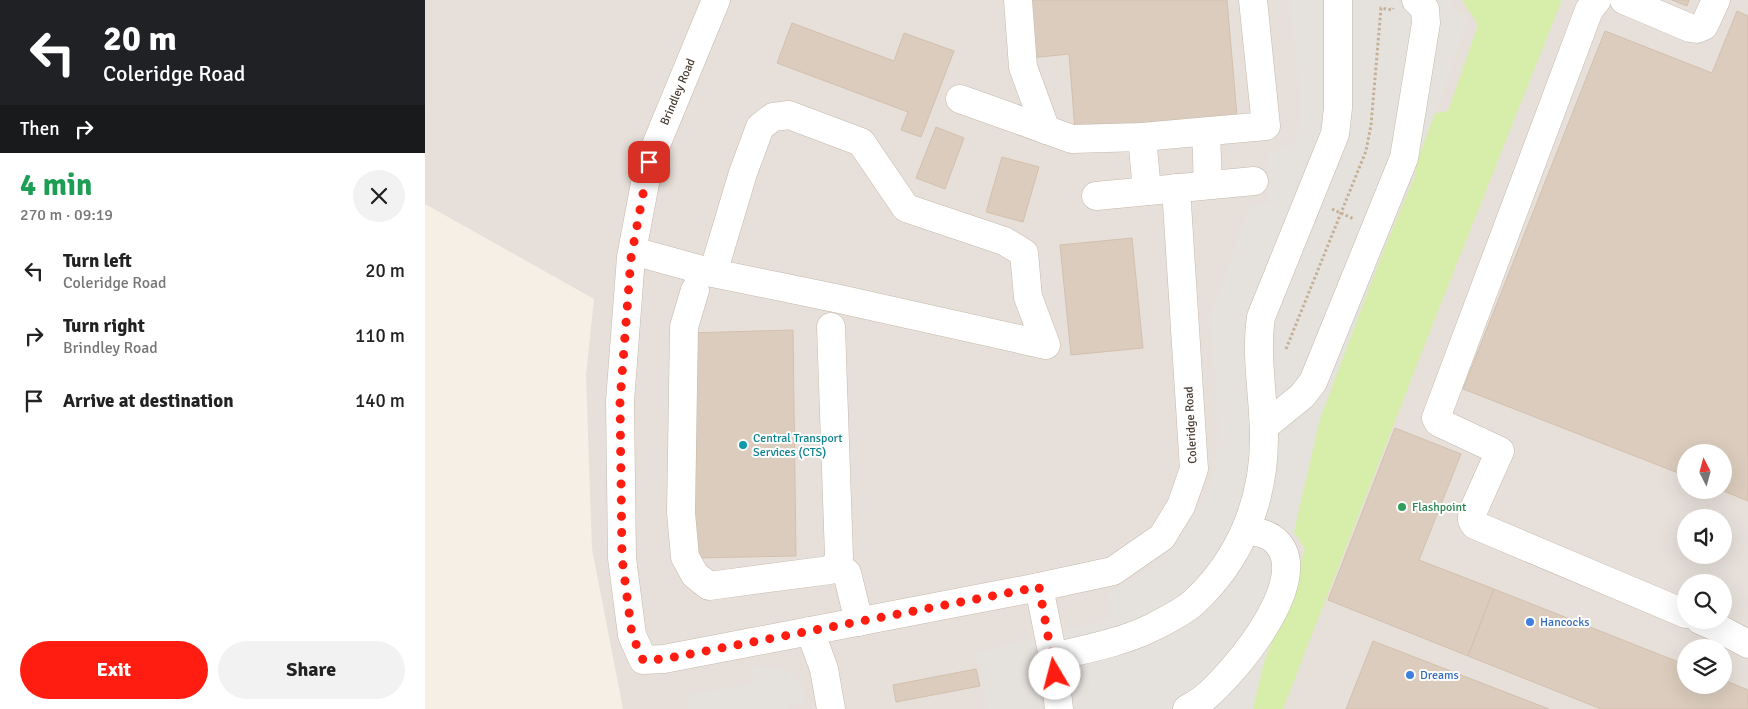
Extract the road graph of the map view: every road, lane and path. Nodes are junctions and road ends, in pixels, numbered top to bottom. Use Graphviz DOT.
graph roads {
  1 [pos="716,0"];
  2 [pos="1018,0"];
  3 [pos="1253,0"];
  4 [pos="1338,0"];
  5 [pos="1416,0"];
  6 [pos="1597,0"];
  7 [pos="1624,0"];
  8 [pos="1715,0"];
  9 [pos="960,99"];
  10 [pos="1046,130"];
  11 [pos="1205,132"];
  12 [pos="1142,138"];
  13 [pos="1254,181"];
  14 [pos="1208,185"];
  15 [pos="1176,188"];
  16 [pos="1147,191"];
  17 [pos="1096,196"];
  18 [pos="1308,200"];
  19 [pos="1376,228"];
  20 [pos="633,251"];
  21 [pos="704,282"];
  22 [pos="831,327"];
  23 [pos="1264,427"];
  24 [pos="1247,529"];
  25 [pos="836,564"];
  26 [pos="1039,587"];
  27 [pos="1677,610"];
  28 [pos="859,622"];
  29 [pos="1720,629"];
  30 [pos="810,631"];
  31 [pos="1748,644"];
  32 [pos="1053,657"];
  33 [pos="643,660"];
  34 [pos="826,704"];
  35 [pos="1059,709"];
  36 [pos="1187,709"];
  1 -- 20 [label="street, Brindley Road"];
  2 -- 10 [label="street"];
  3 -- 11 [label="street"];
  4 -- 18 [label="street"];
  5 -- 19 [label="street"];
  6 -- 27 [label="street"];
  7 -- 8 [label="street"];
  9 -- 10 [label="street"];
  10 -- 12 [label="street"];
  11 -- 12 [label="street"];
  11 -- 14 [label="street"];
  12 -- 16 [label="street"];
  13 -- 14 [label="street"];
  14 -- 15 [label="street"];
  15 -- 16 [label="street"];
  15 -- 26 [label="street, Coleridge Road"];
  16 -- 17 [label="street"];
  18 -- 19 [label="path"];
  18 -- 23 [label="street"];
  19 -- 23 [label="street"];
  20 -- 21 [label="street"];
  20 -- 33 [label="street, Brindley Road"];
  21 -- 21 [label="street"];
  21 -- 25 [label="street"];
  22 -- 25 [label="street"];
  23 -- 24 [label="street"];
  24 -- 32 [label="street"];
  24 -- 36 [label="street"];
  25 -- 28 [label="street"];
  26 -- 28 [label="street, Coleridge Road"];
  26 -- 32 [label="street"];
  28 -- 30 [label="street, Coleridge Road"];
  29 -- 31 [label="street"];
  30 -- 33 [label="street, Coleridge Road"];
  30 -- 34 [label="street"];
  32 -- 35 [label="street"];
}
